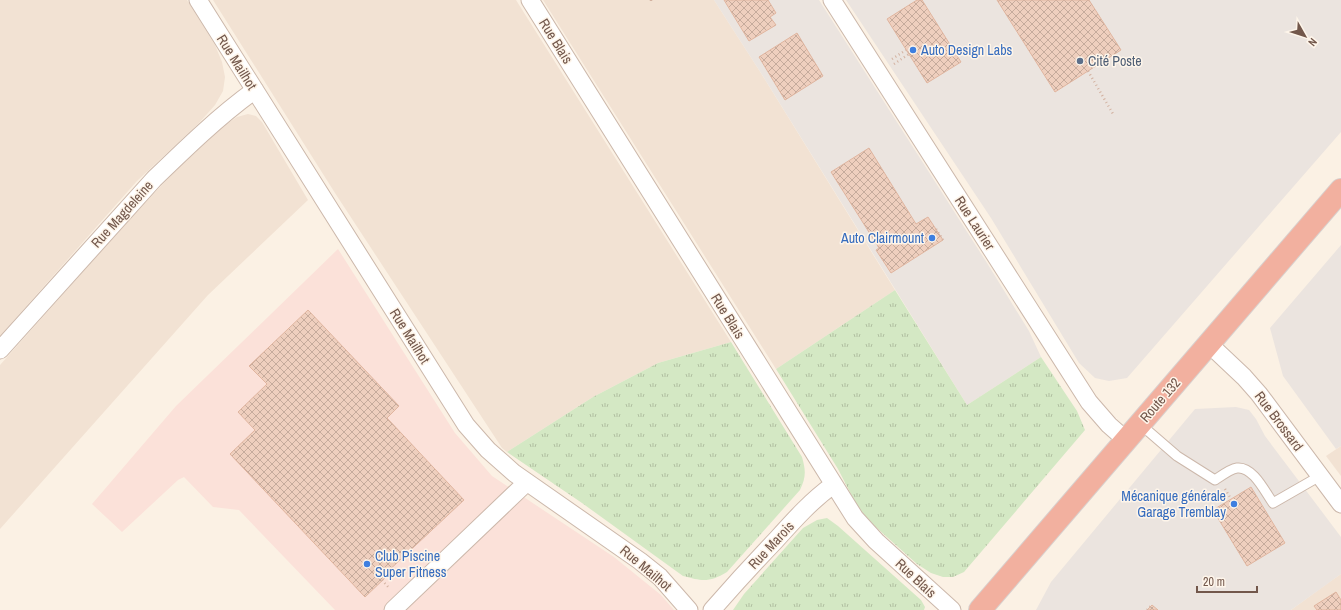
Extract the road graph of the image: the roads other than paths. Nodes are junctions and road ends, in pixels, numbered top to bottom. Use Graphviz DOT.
graph roads {
  1 [pos="198,0"];
  2 [pos="530,0"];
  3 [pos="832,0"];
  4 [pos="255,90"];
  5 [pos="1341,190"];
  6 [pos="1209,344"];
  7 [pos="0,350"];
  8 [pos="1133,432"];
  9 [pos="1320,476"];
  10 [pos="527,482"];
  11 [pos="834,485"];
  12 [pos="1341,504"];
  13 [pos="393,610"];
  14 [pos="689,610"];
  15 [pos="712,610"];
  16 [pos="952,610"];
  17 [pos="980,610"];
  1 -- 4 [label="street, Rue Mailhot"];
  2 -- 11 [label="street, Rue Blais"];
  3 -- 8 [label="street, Rue Laurier"];
  4 -- 7 [label="street, Rue Magdeleine"];
  4 -- 10 [label="street, Rue Mailhot"];
  5 -- 6 [label="highway, Route 132"];
  6 -- 8 [label="highway, Route 132"];
  6 -- 9 [label="street, Rue Brossard"];
  8 -- 9 [label="lane"];
  8 -- 17 [label="highway, Route 132"];
  9 -- 12 [label="street, Rue Brossard"];
  10 -- 13 [label="street"];
  10 -- 14 [label="street, Rue Mailhot"];
  11 -- 15 [label="street, Rue Marois"];
  11 -- 16 [label="street, Rue Blais"];
}
